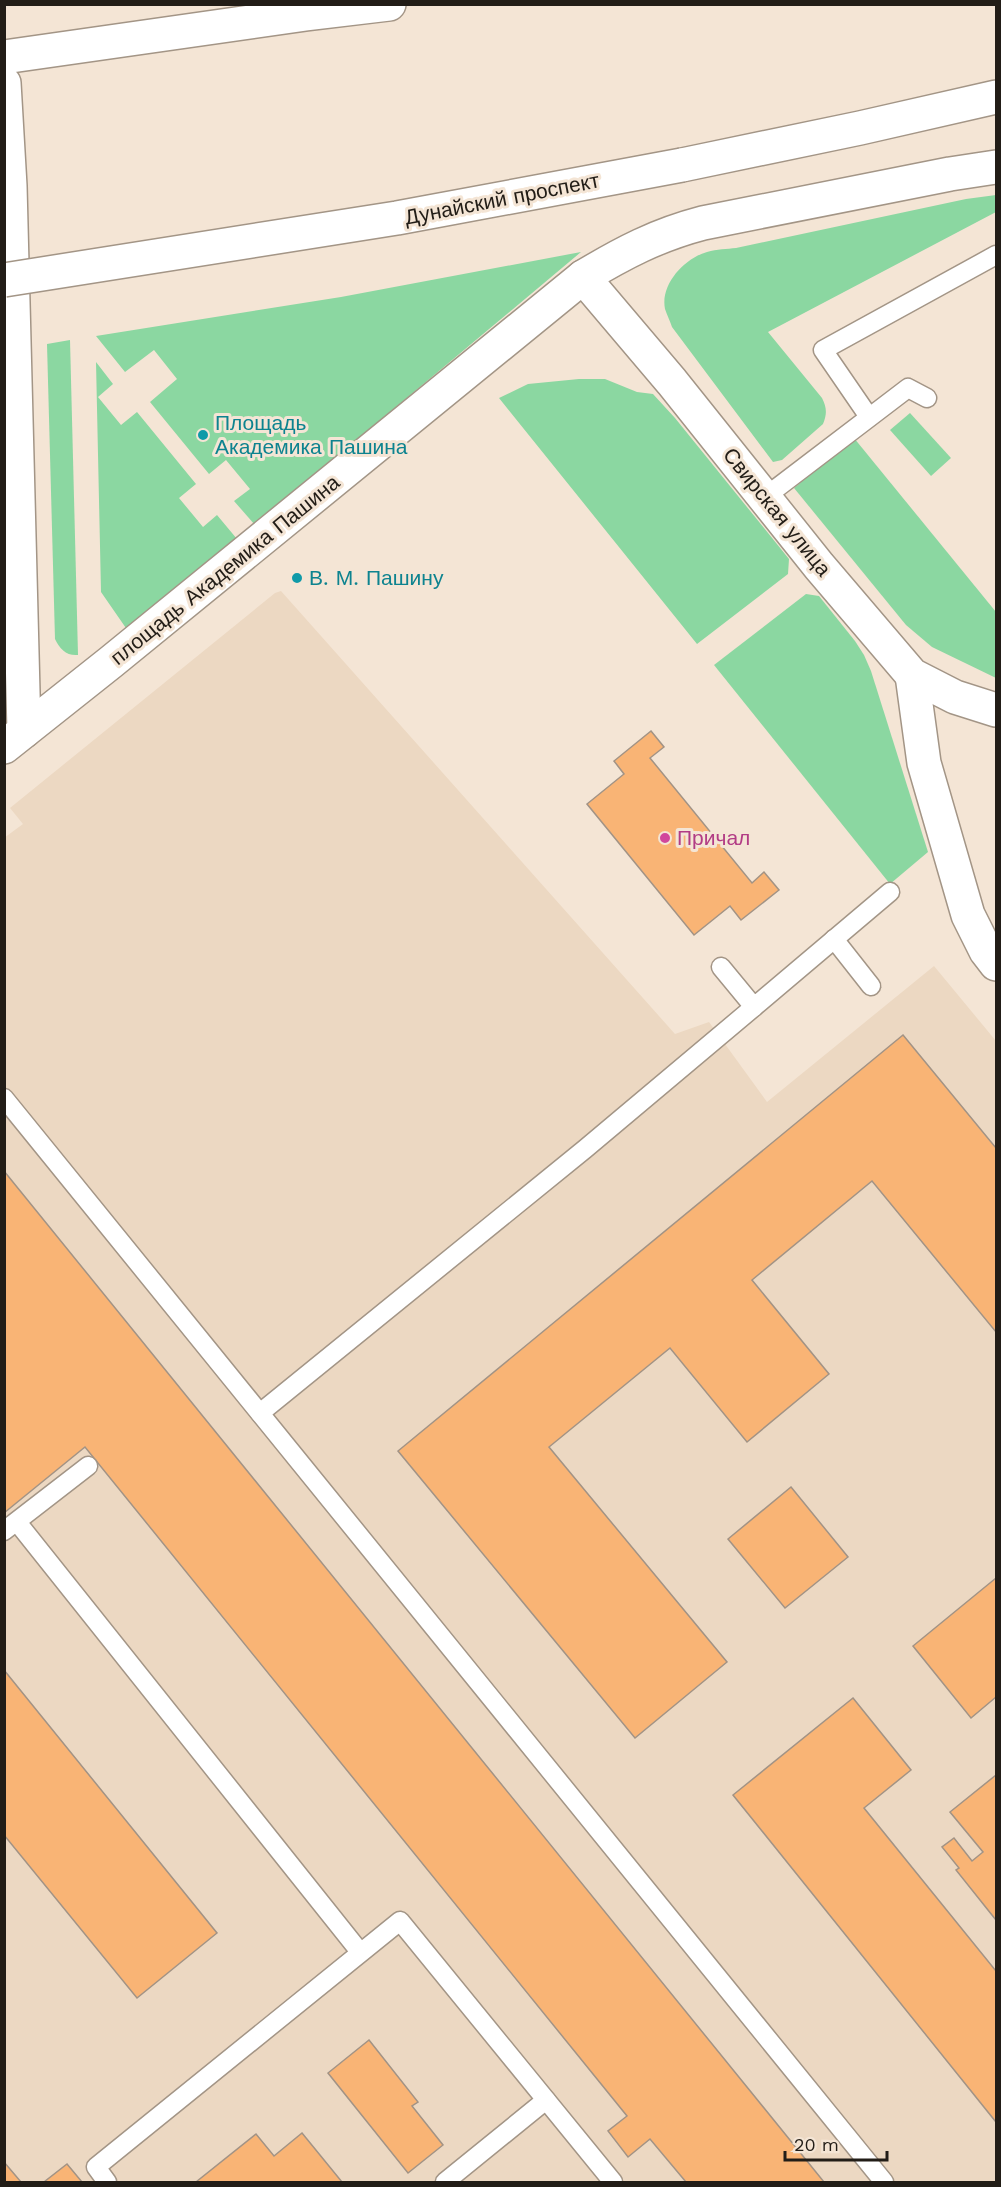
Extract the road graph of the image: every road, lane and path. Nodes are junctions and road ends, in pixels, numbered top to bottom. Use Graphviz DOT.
graph roads {
  1 [pos="389,4"];
  2 [pos="4,57"];
  3 [pos="4,83"];
  4 [pos="996,97"];
  5 [pos="996,167"];
  6 [pos="7,183"];
  7 [pos="996,255"];
  8 [pos="583,277"];
  9 [pos="4,280"];
  10 [pos="927,398"];
  11 [pos="869,417"];
  12 [pos="765,497"];
  13 [pos="912,675"];
  14 [pos="996,710"];
  15 [pos="11,732"];
  16 [pos="890,892"];
  17 [pos="834,939"];
  18 [pos="996,964"];
  19 [pos="721,967"];
  20 [pos="871,986"];
  21 [pos="754,1007"];
  22 [pos="4,1098"];
  23 [pos="260,1413"];
  24 [pos="88,1466"];
  25 [pos="10,1527"];
  26 [pos="360,1952"];
  27 [pos="546,2100"];
  28 [pos="107,2182"];
  29 [pos="445,2182"];
  30 [pos="613,2182"];
  31 [pos="884,2182"];
  1 -- 2 [label="main road"];
  3 -- 6 [label="main road"];
  4 -- 9 [label="main road, Дунайский проспект, bridge"];
  5 -- 8 [label="main road, площадь Академика Пашина"];
  6 -- 15 [label="main road"];
  7 -- 11 [label="lane"];
  8 -- 12 [label="main road, Свирская улица"];
  8 -- 15 [label="main road, площадь Академика Пашина"];
  10 -- 11 [label="lane"];
  11 -- 12 [label="lane"];
  12 -- 13 [label="main road, Свирская улица"];
  13 -- 14 [label="main road, Свирская улица"];
  13 -- 18 [label="main road"];
  16 -- 17 [label="lane"];
  17 -- 20 [label="lane"];
  17 -- 21 [label="lane"];
  19 -- 21 [label="lane"];
  21 -- 23 [label="lane"];
  22 -- 23 [label="lane"];
  23 -- 31 [label="lane"];
  24 -- 25 [label="lane"];
  25 -- 26 [label="lane"];
  26 -- 27 [label="lane"];
  26 -- 28 [label="lane"];
  27 -- 29 [label="lane"];
  27 -- 30 [label="lane"];
}
